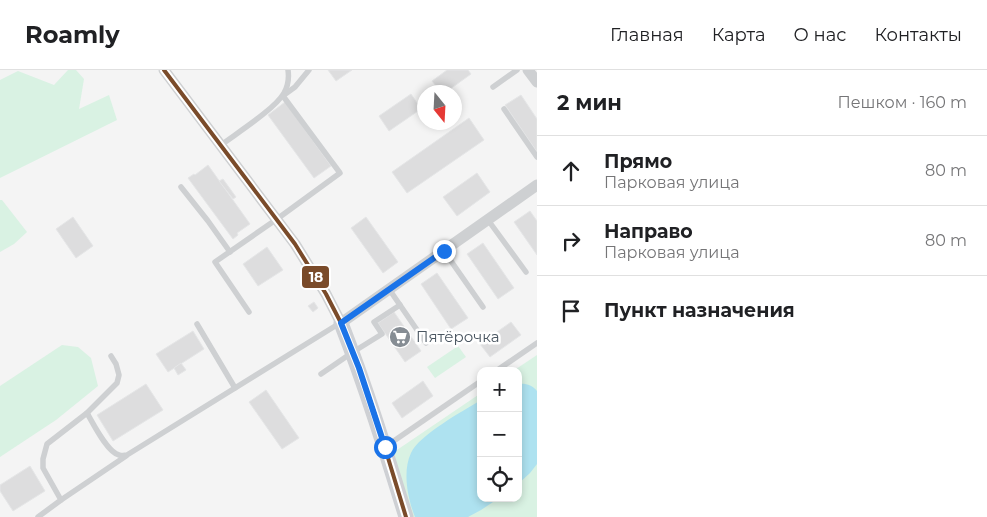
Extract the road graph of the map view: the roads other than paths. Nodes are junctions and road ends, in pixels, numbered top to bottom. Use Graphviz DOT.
graph roads {
  1 [pos="164,70"];
  2 [pos="288,70"];
  3 [pos="309,70"];
  4 [pos="517,70"];
  5 [pos="528,70"];
  6 [pos="537,82"];
  7 [pos="493,87"];
  8 [pos="282,97"];
  9 [pos="504,109"];
  10 [pos="221,145"];
  11 [pos="537,157"];
  12 [pos="181,188"];
  13 [pos="536,188"];
  14 [pos="277,219"];
  15 [pos="488,220"];
  16 [pos="444,251"];
  17 [pos="230,252"];
  18 [pos="526,272"];
  19 [pos="388,290"];
  20 [pos="400,305"];
  21 [pos="483,307"];
  22 [pos="249,312"];
  23 [pos="341,323"];
  24 [pos="197,324"];
  25 [pos="426,343"];
  26 [pos="537,343"];
  27 [pos="352,352"];
  28 [pos="111,356"];
  29 [pos="502,367"];
  30 [pos="321,374"];
  31 [pos="477,385"];
  32 [pos="235,388"];
  33 [pos="87,413"];
  34 [pos="385,447"];
  35 [pos="128,455"];
  36 [pos="61,500"];
  37 [pos="38,517"];
  38 [pos="406,517"];
  1 -- 10 [label="street"];
  2 -- 8 [label="lane"];
  3 -- 8 [label="lane"];
  4 -- 7 [label="lane"];
  5 -- 6 [label="street"];
  8 -- 10 [label="lane"];
  8 -- 14 [label="lane"];
  9 -- 11 [label="lane"];
  10 -- 14 [label="street"];
  12 -- 17 [label="lane"];
  13 -- 15 [label="street"];
  14 -- 17 [label="lane"];
  14 -- 23 [label="street"];
  15 -- 16 [label="street"];
  15 -- 18 [label="lane"];
  16 -- 19 [label="street"];
  16 -- 21 [label="lane"];
  17 -- 22 [label="lane"];
  19 -- 20 [label="lane"];
  19 -- 23 [label="street"];
  20 -- 25 [label="lane"];
  20 -- 27 [label="lane"];
  23 -- 27 [label="street"];
  23 -- 32 [label="lane"];
  24 -- 32 [label="lane"];
  26 -- 29 [label="lane"];
  27 -- 30 [label="lane"];
  27 -- 34 [label="street"];
  28 -- 33 [label="lane"];
  31 -- 34 [label="lane"];
  32 -- 35 [label="lane"];
  33 -- 35 [label="lane"];
  33 -- 36 [label="lane"];
  34 -- 38 [label="street"];
  35 -- 36 [label="lane"];
  36 -- 37 [label="lane"];
}
